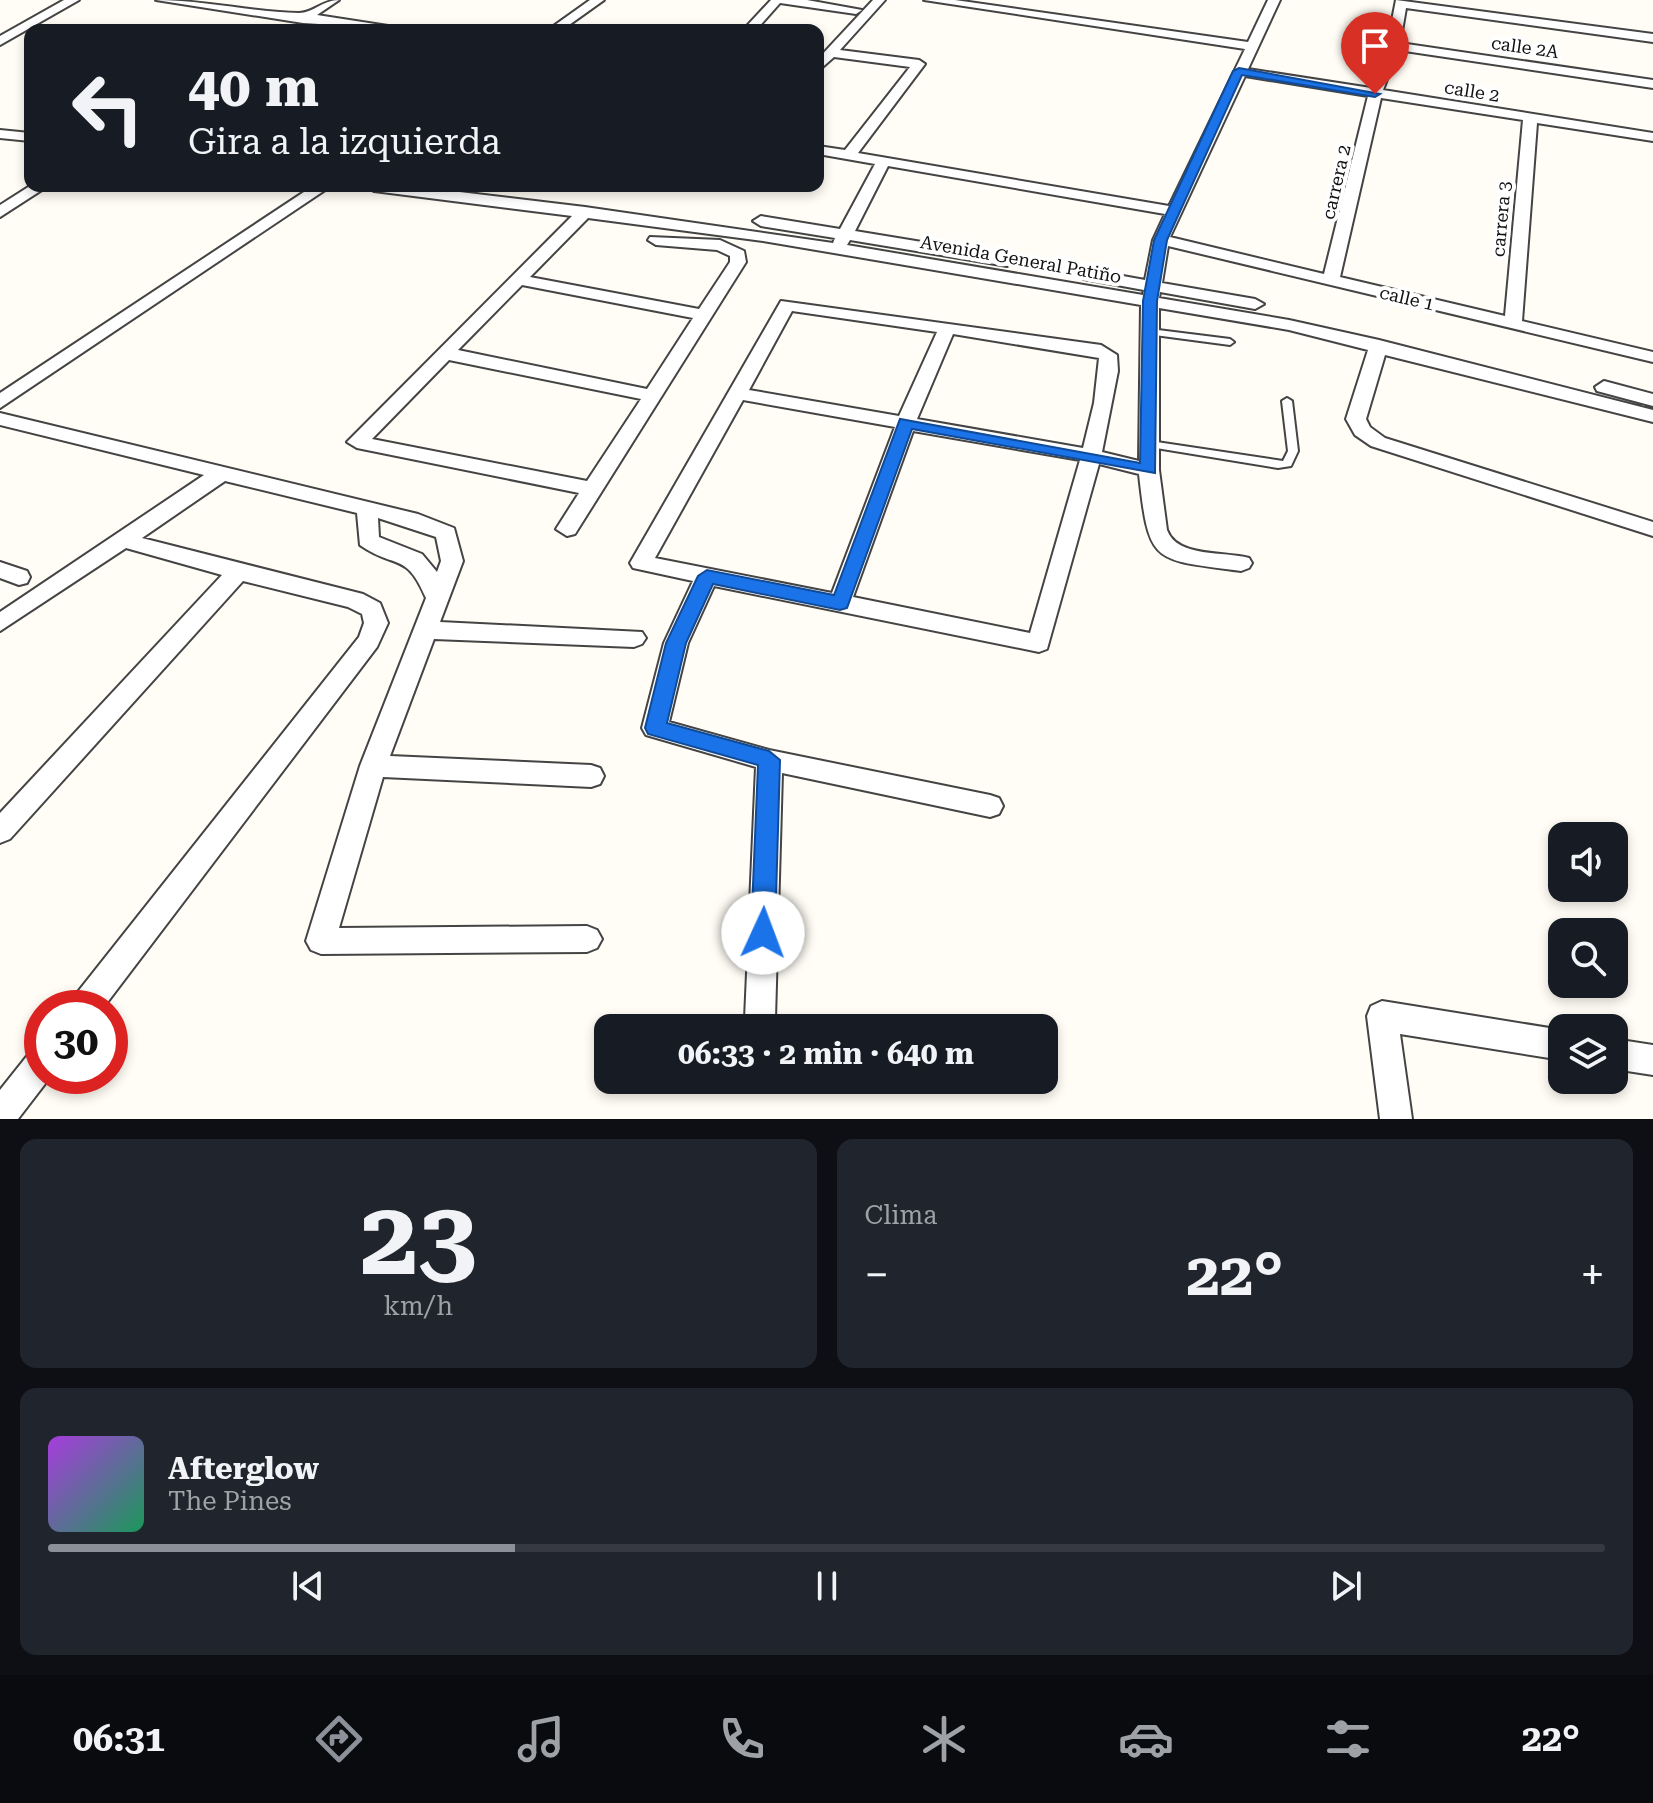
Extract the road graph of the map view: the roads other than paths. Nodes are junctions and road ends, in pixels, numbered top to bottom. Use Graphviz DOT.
graph roads {
  1 [pos="73,0"];
  2 [pos="162,0"];
  3 [pos="333,0"];
  4 [pos="598,0"];
  5 [pos="779,0"];
  6 [pos="879,0"];
  7 [pos="930,0"];
  8 [pos="1017,0"];
  9 [pos="1274,0"];
  10 [pos="1402,2"];
  11 [pos="856,10"];
  12 [pos="1009,11"];
  13 [pos="306,17"];
  14 [pos="30,24"];
  15 [pos="295,24"];
  16 [pos="361,24"];
  17 [pos="563,24"];
  18 [pos="755,24"];
  19 [pos="24,28"];
  20 [pos="1653,38"];
  21 [pos="0,41"];
  22 [pos="825,46"];
  23 [pos="1253,46"];
  24 [pos="1393,46"];
  25 [pos="1239,71"];
  26 [pos="1653,84"];
  27 [pos="1375,94"];
  28 [pos="1530,118"];
  29 [pos="0,134"];
  30 [pos="24,136"];
  31 [pos="1653,137"];
  32 [pos="0,143"];
  33 [pos="24,145"];
  34 [pos="824,151"];
  35 [pos="849,155"];
  36 [pos="884,160"];
  37 [pos="31,192"];
  38 [pos="314,192"];
  39 [pos="423,192"];
  40 [pos="512,192"];
  41 [pos="1174,211"];
  42 [pos="0,212"];
  43 [pos="585,212"];
  44 [pos="656,240"];
  45 [pos="1161,240"];
  46 [pos="841,241"];
  47 [pos="516,279"];
  48 [pos="1331,280"];
  49 [pos="1152,293"];
  50 [pos="703,315"];
  51 [pos="1513,322"];
  52 [pos="947,328"];
  53 [pos="1150,332"];
  54 [pos="1230,342"];
  55 [pos="1379,345"];
  56 [pos="444,353"];
  57 [pos="1653,357"];
  58 [pos="735,393"];
  59 [pos="651,395"];
  60 [pos="1653,400"];
  61 [pos="1287,401"];
  62 [pos="0,402"];
  63 [pos="1653,416"];
  64 [pos="0,419"];
  65 [pos="906,423"];
  66 [pos="1150,444"];
  67 [pos="1091,456"];
  68 [pos="1149,470"];
  69 [pos="219,475"];
  70 [pos="592,489"];
  71 [pos="367,508"];
  72 [pos="567,529"];
  73 [pos="1651,529"];
  74 [pos="123,540"];
  75 [pos="1241,563"];
  76 [pos="238,572"];
  77 [pos="707,576"];
  78 [pos="437,597"];
  79 [pos="840,603"];
  80 [pos="0,623"];
  81 [pos="425,630"];
  82 [pos="634,638"];
  83 [pos="769,760"];
  84 [pos="373,766"];
  85 [pos="591,776"];
  86 [pos="990,806"];
  87 [pos="0,831"];
  88 [pos="587,939"];
  89 [pos="98,990"];
  90 [pos="760,1014"];
  91 [pos="1548,1043"];
  92 [pos="1628,1056"];
  93 [pos="1653,1060"];
  94 [pos="24,1085"];
  95 [pos="0,1115"];
  96 [pos="10,1119"];
  97 [pos="1396,1119"];
  1 -- 14 [label="street"];
  2 -- 13 [label="street"];
  3 -- 13 [label="street"];
  4 -- 17 [label="street"];
  5 -- 11 [label="street"];
  5 -- 18 [label="street"];
  6 -- 22 [label="street"];
  7 -- 12 [label="street"];
  8 -- 12 [label="street"];
  9 -- 23 [label="street"];
  10 -- 20 [label="street"];
  10 -- 24 [label="street, carrera 2"];
  12 -- 23 [label="street"];
  13 -- 15 [label="street"];
  13 -- 16 [label="street"];
  19 -- 21 [label="street"];
  22 -- 35 [label="street"];
  23 -- 25 [label="street"];
  24 -- 26 [label="street, calle 2A"];
  24 -- 27 [label="street, carrera 2"];
  25 -- 27 [label="street, calle 2"];
  25 -- 41 [label="street"];
  27 -- 28 [label="street, calle 2"];
  27 -- 48 [label="street, carrera 2"];
  28 -- 31 [label="street, calle 2"];
  28 -- 51 [label="street, carrera 3"];
  29 -- 30 [label="street"];
  32 -- 33 [label="street"];
  34 -- 35 [label="street"];
  35 -- 36 [label="street"];
  36 -- 41 [label="street"];
  36 -- 46 [label="street"];
  37 -- 42 [label="street"];
  38 -- 62 [label="street"];
  39 -- 43 [label="street, Avenida General Patiño"];
  40 -- 46 [label="street, Avenida General Patiño"];
  41 -- 45 [label="street"];
  43 -- 46 [label="street, Avenida General Patiño"];
  43 -- 47 [label="street"];
  44 -- 50 [label="street"];
  45 -- 48 [label="street, calle 1"];
  45 -- 49 [label="street"];
  46 -- 49 [label="street, Avenida General Patiño"];
  47 -- 50 [label="street"];
  47 -- 56 [label="street"];
  48 -- 51 [label="street, calle 1"];
  49 -- 53 [label="street"];
  49 -- 55 [label="street, Avenida General Patiño"];
  49 -- 60 [label="street, Avenida General Patiño"];
  50 -- 59 [label="street"];
  51 -- 57 [label="street, calle 1"];
  52 -- 58 [label="street"];
  52 -- 65 [label="street"];
  52 -- 67 [label="street"];
  53 -- 54 [label="lane"];
  53 -- 66 [label="street"];
  55 -- 63 [label="street, Avenida General Patiño"];
  55 -- 73 [label="street"];
  56 -- 59 [label="street"];
  56 -- 70 [label="street"];
  58 -- 65 [label="street"];
  58 -- 77 [label="street"];
  59 -- 70 [label="street"];
  61 -- 66 [label="lane"];
  64 -- 69 [label="street"];
  65 -- 67 [label="street"];
  65 -- 79 [label="street"];
  66 -- 68 [label="street"];
  67 -- 68 [label="street"];
  67 -- 79 [label="street"];
  68 -- 75 [label="street"];
  69 -- 71 [label="street"];
  69 -- 74 [label="street"];
  70 -- 72 [label="street"];
  71 -- 78 [label="street"];
  71 -- 78 [label="street"];
  74 -- 76 [label="street"];
  74 -- 80 [label="street"];
  76 -- 87 [label="street"];
  76 -- 89 [label="street"];
  77 -- 79 [label="street"];
  77 -- 83 [label="street"];
  78 -- 81 [label="street"];
  81 -- 82 [label="street"];
  81 -- 84 [label="street"];
  83 -- 86 [label="street"];
  83 -- 90 [label="street"];
  84 -- 85 [label="street"];
  84 -- 88 [label="street"];
  91 -- 97 [label="street"];
  92 -- 93 [label="street"];
  94 -- 95 [label="street"];
  95 -- 96 [label="street"];
}
